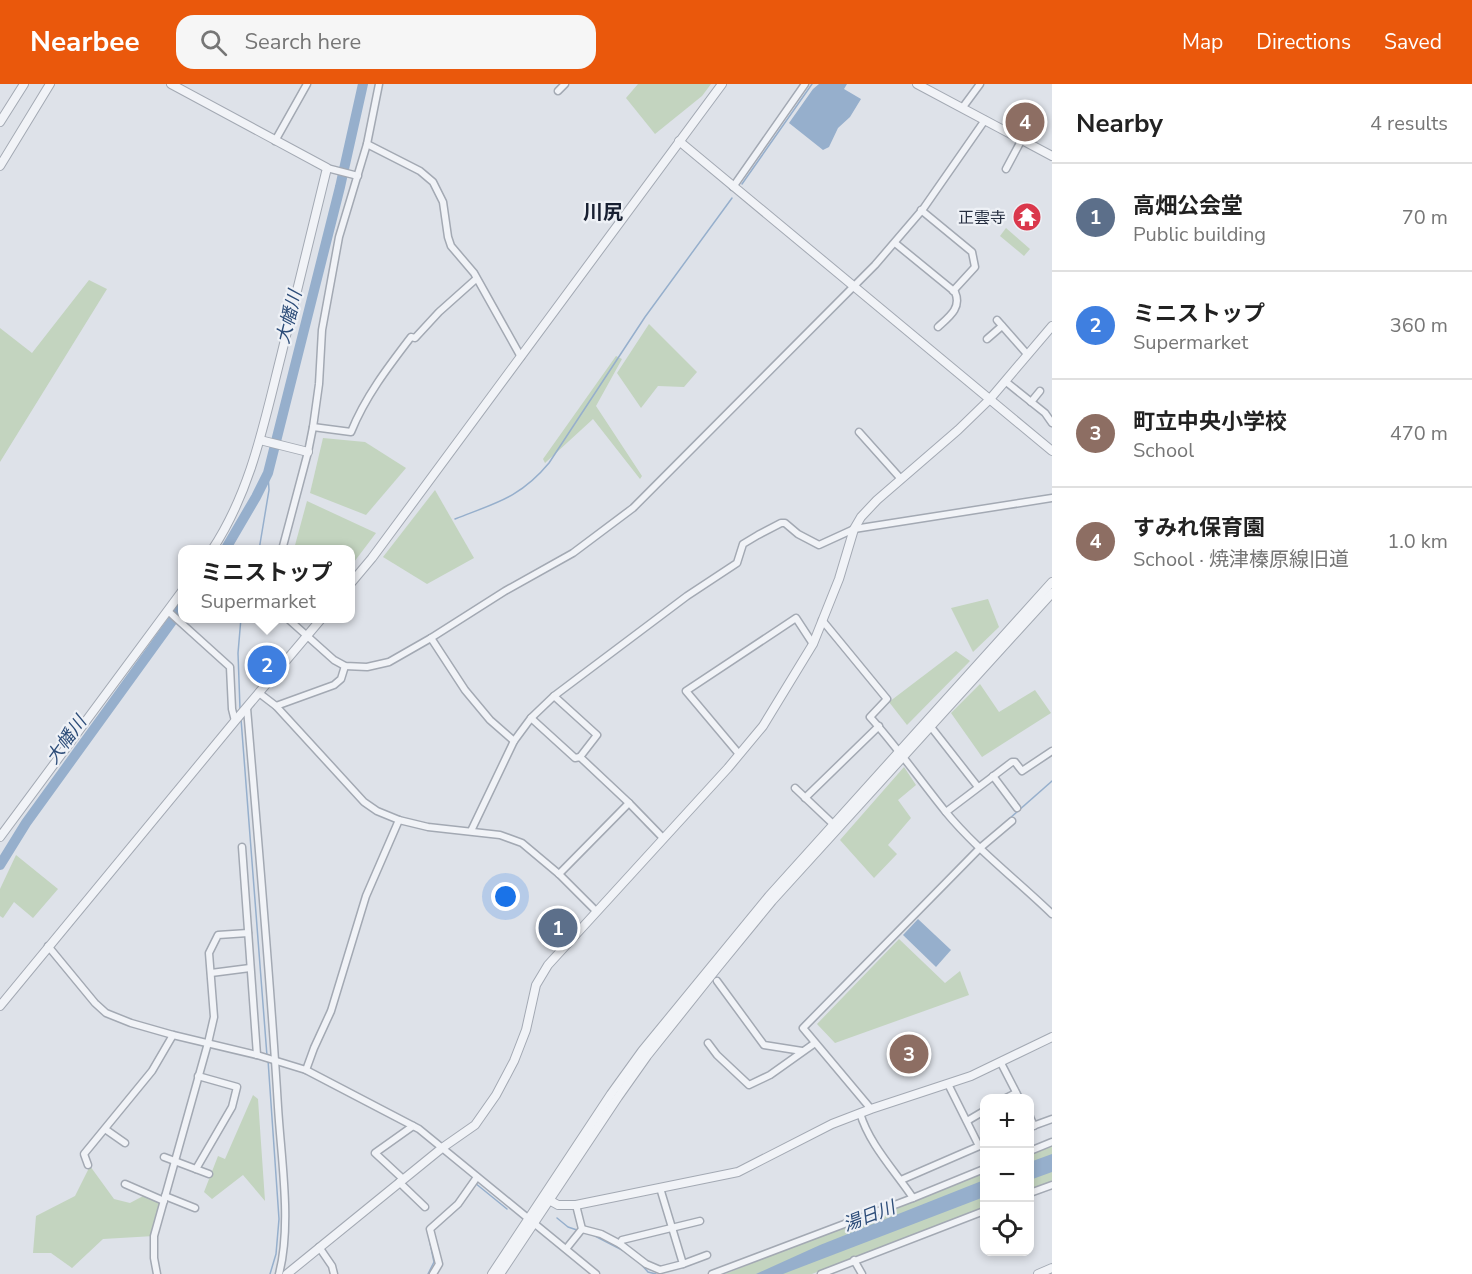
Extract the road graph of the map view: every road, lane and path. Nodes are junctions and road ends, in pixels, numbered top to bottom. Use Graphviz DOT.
graph roads {
  1 [pos="24,84"];
  2 [pos="50,84"];
  3 [pos="171,84"];
  4 [pos="307,84"];
  5 [pos="379,84"];
  6 [pos="565,84"];
  7 [pos="722,84"];
  8 [pos="806,84"];
  9 [pos="917,84"];
  10 [pos="980,84"];
  11 [pos="929,87"];
  12 [pos="558,91"];
  13 [pos="963,107"];
  14 [pos="985,120"];
  15 [pos="0,122"];
  16 [pos="1022,139"];
  17 [pos="275,141"];
  18 [pos="679,141"];
  19 [pos="366,144"];
  20 [pos="1052,156"];
  21 [pos="0,166"];
  22 [pos="327,168"];
  23 [pos="1006,169"];
  24 [pos="355,175"];
  25 [pos="733,187"];
  26 [pos="921,210"];
  27 [pos="895,243"];
  28 [pos="476,279"];
  29 [pos="853,288"];
  30 [pos="953,291"];
  31 [pos="997,320"];
  32 [pos="1002,326"];
  33 [pos="1052,326"];
  34 [pos="938,327"];
  35 [pos="987,339"];
  36 [pos="1027,354"];
  37 [pos="521,357"];
  38 [pos="1005,381"];
  39 [pos="1040,392"];
  40 [pos="990,399"];
  41 [pos="1031,402"];
  42 [pos="1052,423"];
  43 [pos="313,427"];
  44 [pos="859,432"];
  45 [pos="260,440"];
  46 [pos="1052,451"];
  47 [pos="308,452"];
  48 [pos="901,479"];
  49 [pos="1052,498"];
  50 [pos="854,530"];
  51 [pos="215,545"];
  52 [pos="283,545"];
  53 [pos="355,578"];
  54 [pos="1052,582"];
  55 [pos="1052,593"];
  56 [pos="178,597"];
  57 [pos="168,611"];
  58 [pos="178,620"];
  59 [pos="822,620"];
  60 [pos="182,623"];
  61 [pos="293,623"];
  62 [pos="318,623"];
  63 [pos="307,636"];
  64 [pos="431,638"];
  65 [pos="813,644"];
  66 [pos="345,666"];
  67 [pos="259,693"];
  68 [pos="554,696"];
  69 [pos="276,706"];
  70 [pos="245,709"];
  71 [pos="531,718"];
  72 [pos="236,719"];
  73 [pos="879,726"];
  74 [pos="931,727"];
  75 [pos="514,741"];
  76 [pos="1052,751"];
  77 [pos="902,753"];
  78 [pos="739,754"];
  79 [pos="580,757"];
  80 [pos="993,776"];
  81 [pos="978,787"];
  82 [pos="795,788"];
  83 [pos="806,798"];
  84 [pos="629,803"];
  85 [pos="1017,808"];
  86 [pos="946,812"];
  87 [pos="399,820"];
  88 [pos="1012,821"];
  89 [pos="833,824"];
  90 [pos="471,831"];
  91 [pos="0,837"];
  92 [pos="663,838"];
  93 [pos="242,847"];
  94 [pos="980,848"];
  95 [pos="559,874"];
  96 [pos="596,911"];
  97 [pos="1052,914"];
  98 [pos="248,933"];
  99 [pos="48,946"];
  100 [pos="250,968"];
  101 [pos="211,973"];
  102 [pos="717,981"];
  103 [pos="0,1006"];
  104 [pos="173,1035"];
  105 [pos="1052,1037"];
  106 [pos="208,1043"];
  107 [pos="708,1043"];
  108 [pos="816,1043"];
  109 [pos="802,1051"];
  110 [pos="259,1056"];
  111 [pos="274,1060"];
  112 [pos="1001,1063"];
  113 [pos="306,1070"];
  114 [pos="198,1076"];
  115 [pos="948,1084"];
  116 [pos="1017,1094"];
  117 [pos="871,1109"];
  118 [pos="860,1113"];
  119 [pos="980,1113"];
  120 [pos="1052,1119"];
  121 [pos="967,1121"];
  122 [pos="413,1126"];
  123 [pos="1034,1126"];
  124 [pos="105,1129"];
  125 [pos="980,1142"];
  126 [pos="1052,1142"];
  127 [pos="125,1143"];
  128 [pos="980,1146"];
  129 [pos="442,1148"];
  130 [pos="1034,1149"];
  131 [pos="164,1157"];
  132 [pos="175,1161"];
  133 [pos="88,1165"];
  134 [pos="196,1169"];
  135 [pos="980,1171"];
  136 [pos="209,1174"];
  137 [pos="477,1177"];
  138 [pos="401,1180"];
  139 [pos="901,1180"];
  140 [pos="125,1184"];
  141 [pos="1052,1185"];
  142 [pos="660,1188"];
  143 [pos="1034,1191"];
  144 [pos="913,1198"];
  145 [pos="164,1199"];
  146 [pos="549,1200"];
  147 [pos="576,1205"];
  148 [pos="425,1207"];
  149 [pos="195,1208"];
  150 [pos="980,1213"];
  151 [pos="700,1221"];
  152 [pos="531,1222"];
  153 [pos="582,1229"];
  154 [pos="672,1229"];
  155 [pos="620,1244"];
  156 [pos="319,1247"];
  157 [pos="566,1249"];
  158 [pos="707,1255"];
  159 [pos="854,1260"];
  160 [pos="683,1264"];
  161 [pos="1052,1268"];
  162 [pos="1041,1273"];
  163 [pos="157,1274"];
  164 [pos="279,1274"];
  165 [pos="287,1274"];
  166 [pos="334,1274"];
  167 [pos="433,1274"];
  168 [pos="492,1274"];
  169 [pos="500,1274"];
  170 [pos="596,1274"];
  171 [pos="711,1274"];
  172 [pos="821,1274"];
  173 [pos="862,1274"];
  1 -- 15 [label="street"];
  2 -- 21 [label="street"];
  3 -- 17 [label="street"];
  4 -- 17 [label="street"];
  5 -- 19 [label="street"];
  6 -- 12 [label="street"];
  7 -- 18 [label="street"];
  8 -- 25 [label="street"];
  9 -- 11 [label="street"];
  10 -- 13 [label="street"];
  11 -- 13 [label="street"];
  13 -- 14 [label="street"];
  14 -- 16 [label="street"];
  14 -- 26 [label="street"];
  16 -- 20 [label="street"];
  16 -- 23 [label="street"];
  17 -- 22 [label="street"];
  18 -- 25 [label="street"];
  18 -- 37 [label="street"];
  19 -- 24 [label="street"];
  19 -- 28 [label="street"];
  22 -- 24 [label="street"];
  22 -- 45 [label="street"];
  24 -- 43 [label="street"];
  25 -- 29 [label="street"];
  26 -- 27 [label="street"];
  26 -- 30 [label="street"];
  27 -- 29 [label="street"];
  27 -- 30 [label="street"];
  28 -- 37 [label="street"];
  28 -- 43 [label="street"];
  29 -- 40 [label="street"];
  29 -- 64 [label="street"];
  30 -- 34 [label="street"];
  31 -- 32 [label="street"];
  32 -- 35 [label="street"];
  32 -- 36 [label="street"];
  33 -- 36 [label="street"];
  36 -- 38 [label="street"];
  37 -- 53 [label="street"];
  38 -- 40 [label="street"];
  38 -- 41 [label="street"];
  39 -- 41 [label="street"];
  40 -- 46 [label="street"];
  40 -- 48 [label="street"];
  41 -- 42 [label="street"];
  43 -- 47 [label="street"];
  44 -- 48 [label="street"];
  45 -- 47 [label="street"];
  45 -- 51 [label="street"];
  47 -- 52 [label="street"];
  48 -- 50 [label="street"];
  49 -- 50 [label="street"];
  50 -- 59 [label="street"];
  50 -- 68 [label="street"];
  54 -- 77 [label="street"];
  55 -- 74 [label="street"];
  56 -- 57 [label="street"];
  57 -- 58 [label="street"];
  57 -- 91 [label="street"];
  59 -- 65 [label="street"];
  59 -- 73 [label="street"];
  60 -- 72 [label="street"];
  61 -- 63 [label="street"];
  62 -- 63 [label="street"];
  63 -- 66 [label="street"];
  63 -- 67 [label="street"];
  64 -- 66 [label="street"];
  64 -- 75 [label="street"];
  65 -- 78 [label="street"];
  65 -- 78 [label="street"];
  66 -- 69 [label="street"];
  67 -- 69 [label="street"];
  67 -- 70 [label="street"];
  68 -- 71 [label="street"];
  68 -- 79 [label="street"];
  69 -- 87 [label="street"];
  70 -- 72 [label="street"];
  70 -- 111 [label="street"];
  71 -- 75 [label="street"];
  71 -- 79 [label="street"];
  72 -- 99 [label="street"];
  73 -- 77 [label="street"];
  73 -- 83 [label="street"];
  74 -- 77 [label="street"];
  74 -- 81 [label="street"];
  75 -- 90 [label="street"];
  76 -- 80 [label="street"];
  77 -- 86 [label="street"];
  77 -- 89 [label="street"];
  77 -- 146 [label="street"];
  78 -- 92 [label="street"];
  79 -- 84 [label="street"];
  80 -- 81 [label="street"];
  80 -- 85 [label="street"];
  81 -- 86 [label="street"];
  82 -- 83 [label="street"];
  83 -- 89 [label="street"];
  84 -- 92 [label="street"];
  84 -- 95 [label="street"];
  86 -- 94 [label="street"];
  87 -- 90 [label="street"];
  87 -- 113 [label="street"];
  88 -- 94 [label="street"];
  89 -- 152 [label="street"];
  90 -- 95 [label="street"];
  92 -- 96 [label="street"];
  93 -- 98 [label="street"];
  94 -- 97 [label="street"];
  94 -- 108 [label="street"];
  95 -- 96 [label="street"];
  96 -- 129 [label="street"];
  98 -- 100 [label="street"];
  98 -- 101 [label="street"];
  99 -- 103 [label="street"];
  99 -- 104 [label="street"];
  100 -- 101 [label="street"];
  100 -- 110 [label="street"];
  101 -- 106 [label="street"];
  102 -- 109 [label="street"];
  104 -- 106 [label="street"];
  104 -- 124 [label="street"];
  105 -- 112 [label="street"];
  106 -- 110 [label="street"];
  106 -- 114 [label="street"];
  107 -- 109 [label="street"];
  108 -- 109 [label="street"];
  108 -- 117 [label="street"];
  110 -- 111 [label="street"];
  111 -- 113 [label="street"];
  111 -- 164 [label="street"];
  112 -- 115 [label="street"];
  112 -- 116 [label="street"];
  113 -- 122 [label="street"];
  114 -- 132 [label="street"];
  114 -- 134 [label="street"];
  115 -- 117 [label="street"];
  115 -- 121 [label="street"];
  117 -- 118 [label="street"];
  118 -- 139 [label="street"];
  118 -- 142 [label="street"];
  119 -- 121 [label="street"];
  120 -- 123 [label="street"];
  121 -- 125 [label="street"];
  122 -- 129 [label="street"];
  122 -- 138 [label="street"];
  124 -- 127 [label="street"];
  124 -- 133 [label="street"];
  126 -- 130 [label="street"];
  128 -- 139 [label="street"];
  129 -- 137 [label="street"];
  129 -- 138 [label="street"];
  131 -- 132 [label="street"];
  132 -- 134 [label="street"];
  132 -- 145 [label="street"];
  134 -- 136 [label="street"];
  135 -- 144 [label="street"];
  137 -- 152 [label="street"];
  137 -- 167 [label="street"];
  138 -- 148 [label="street"];
  138 -- 156 [label="street"];
  139 -- 144 [label="street"];
  140 -- 145 [label="street"];
  141 -- 143 [label="street"];
  142 -- 147 [label="street"];
  142 -- 154 [label="street"];
  144 -- 171 [label="street"];
  145 -- 149 [label="street"];
  145 -- 163 [label="street"];
  146 -- 147 [label="street"];
  146 -- 152 [label="street"];
  147 -- 153 [label="street"];
  150 -- 159 [label="street"];
  151 -- 154 [label="street"];
  152 -- 157 [label="street"];
  152 -- 168 [label="street"];
  152 -- 169 [label="street"];
  153 -- 155 [label="street"];
  153 -- 157 [label="street"];
  154 -- 155 [label="street"];
  154 -- 160 [label="street"];
  155 -- 160 [label="street"];
  156 -- 165 [label="street"];
  156 -- 166 [label="street"];
  157 -- 170 [label="street"];
  158 -- 160 [label="street"];
  159 -- 172 [label="street"];
  159 -- 173 [label="street"];
  161 -- 162 [label="street"];
}
